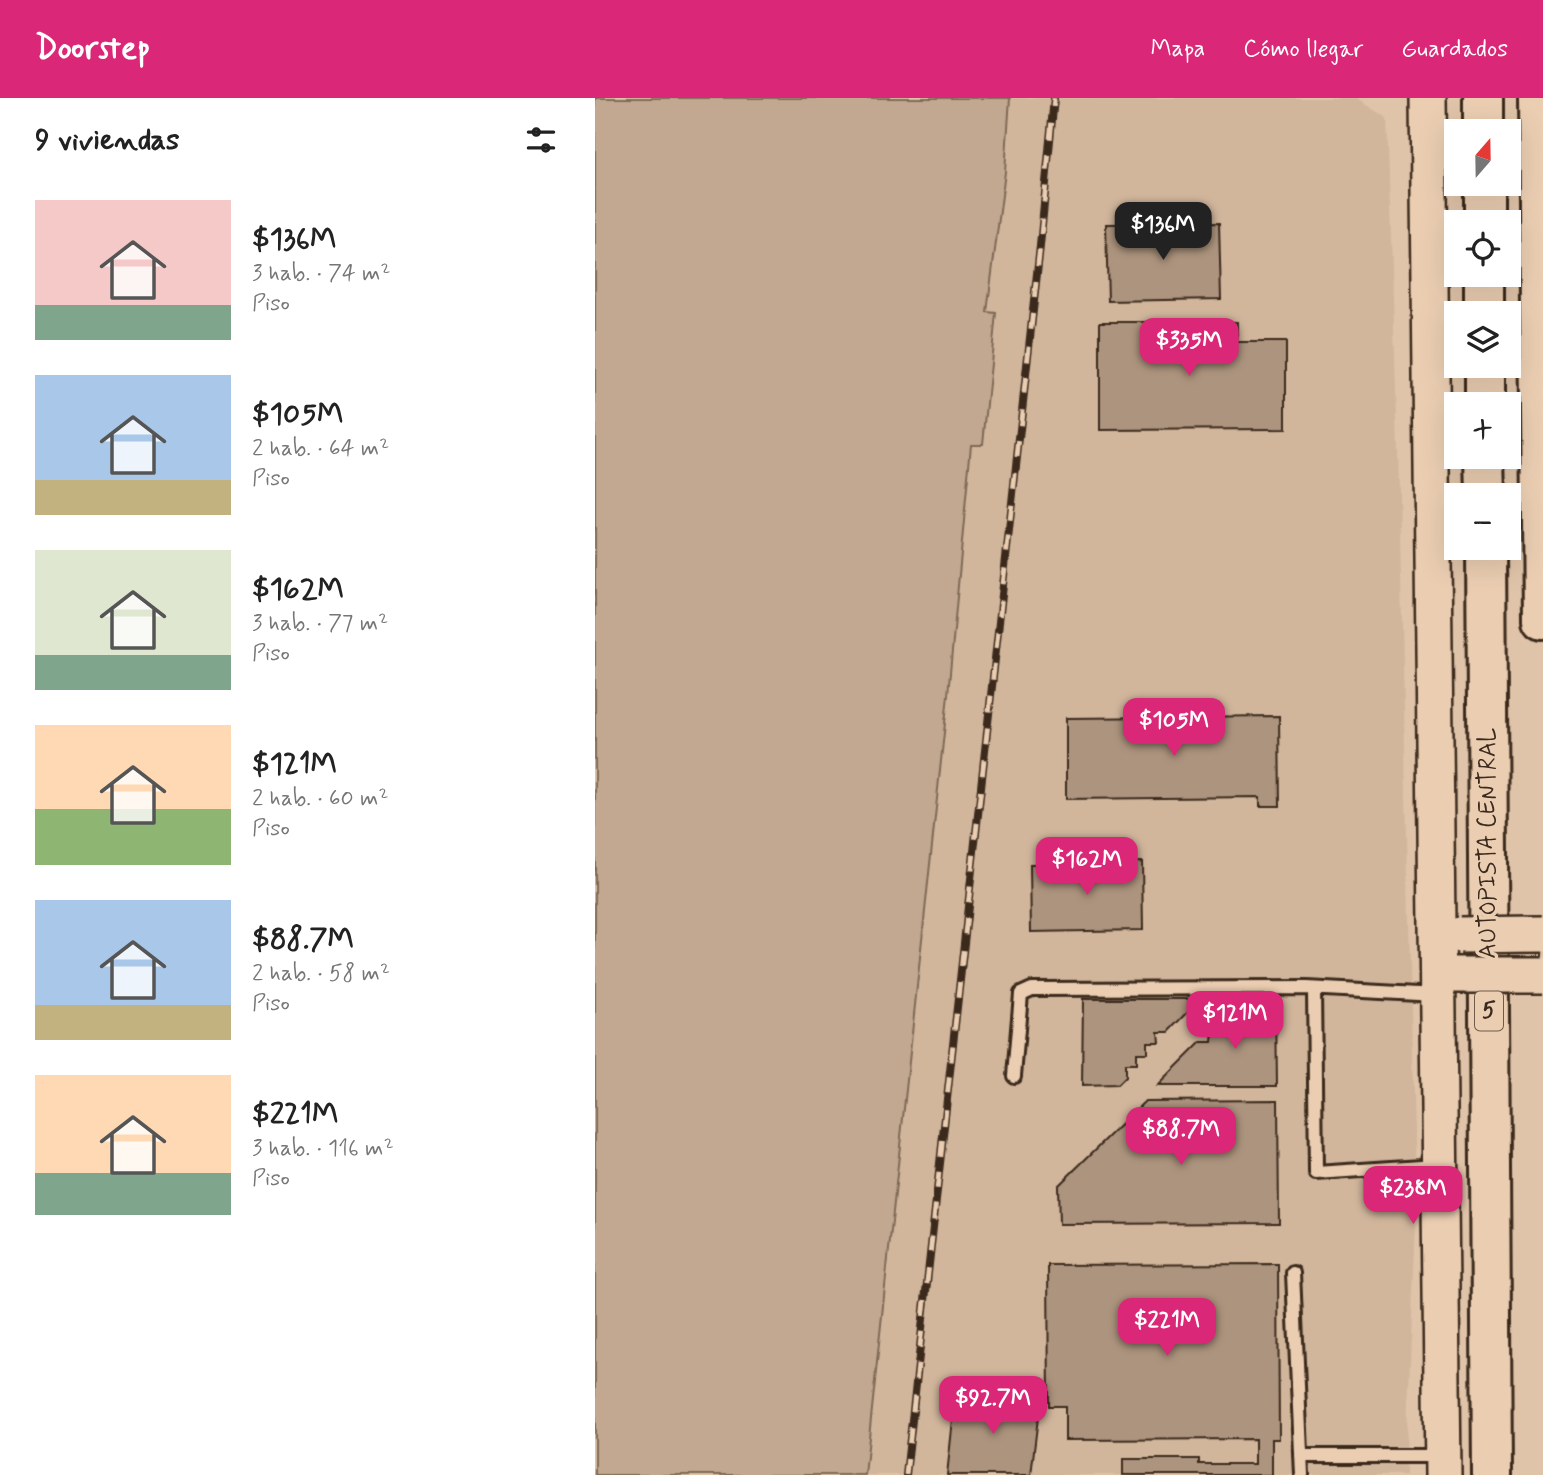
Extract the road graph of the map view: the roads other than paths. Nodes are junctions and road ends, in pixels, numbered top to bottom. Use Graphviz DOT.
graph roads {
  1 [pos="1428,98"];
  2 [pos="1483,98"];
  3 [pos="1539,99"];
  4 [pos="1483,119"];
  5 [pos="1486,560"];
  6 [pos="1543,619"];
  7 [pos="1543,934"];
  8 [pos="1448,935"];
  9 [pos="1543,975"];
  10 [pos="1443,982"];
  11 [pos="1314,989"];
  12 [pos="1014,1076"];
  13 [pos="1441,1164"];
  14 [pos="1293,1273"];
  15 [pos="1301,1456"];
  16 [pos="1443,1465"];
  17 [pos="1302,1475"];
  18 [pos="1492,1475"];
  1 -- 8 [label="main road"];
  2 -- 4 [label="highway"];
  3 -- 6 [label="highway"];
  5 -- 18 [label="highway, AUTOPISTA CENTRAL / 5"];
  7 -- 8 [label="main road, bridge"];
  8 -- 10 [label="main road"];
  9 -- 10 [label="main road, bridge"];
  10 -- 11 [label="lane"];
  10 -- 13 [label="main road"];
  11 -- 12 [label="lane"];
  11 -- 13 [label="lane"];
  13 -- 16 [label="main road"];
  14 -- 15 [label="lane"];
  15 -- 16 [label="lane"];
  15 -- 17 [label="lane"];
}
